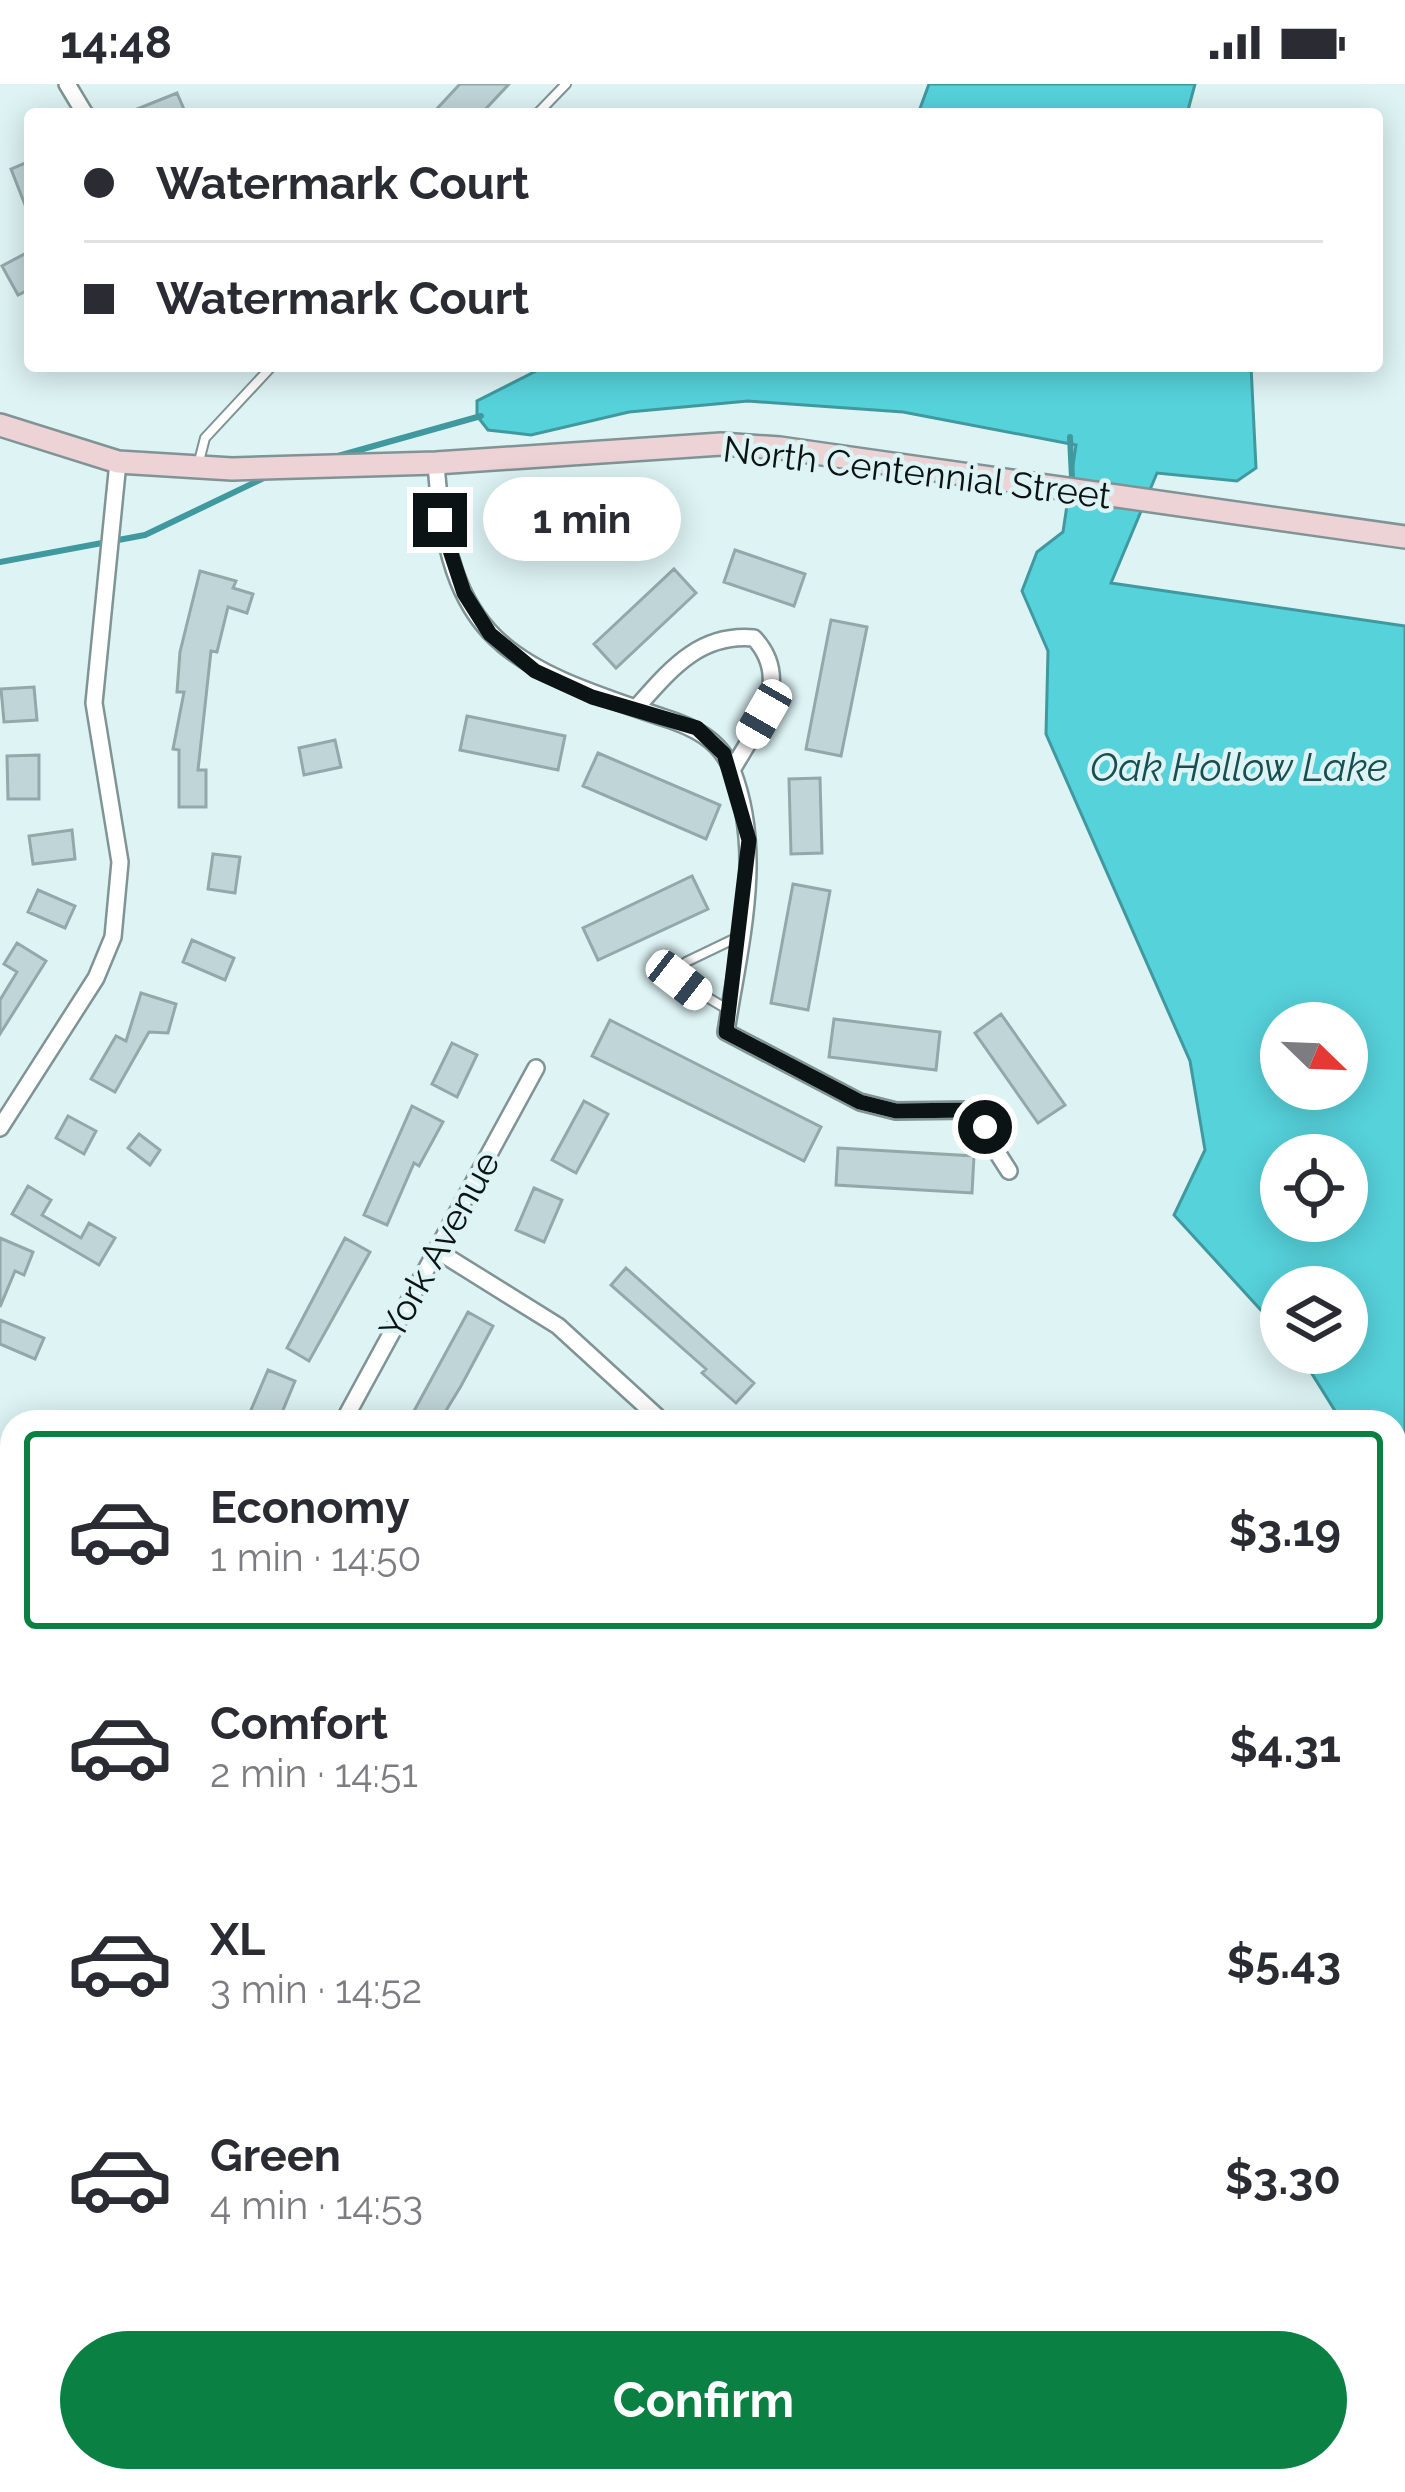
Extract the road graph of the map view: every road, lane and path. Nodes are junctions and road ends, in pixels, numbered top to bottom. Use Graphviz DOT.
graph roads {
  1 [pos="566,84"];
  2 [pos="543,108"];
  3 [pos="266,372"];
  4 [pos="0,425"];
  5 [pos="118,462"];
  6 [pos="436,463"];
  7 [pos="197,467"];
  8 [pos="1405,537"];
  9 [pos="636,708"];
  10 [pos="732,770"];
  11 [pos="740,937"];
  12 [pos="729,1010"];
  13 [pos="536,1068"];
  14 [pos="0,1128"];
  15 [pos="1009,1171"];
  16 [pos="436,1250"];
  17 [pos="349,1410"];
  18 [pos="650,1410"];
  1 -- 2 [label="lane"];
  3 -- 7 [label="lane"];
  4 -- 5 [label="street, North Centennial Street"];
  5 -- 7 [label="street, North Centennial Street"];
  5 -- 14 [label="street"];
  6 -- 7 [label="street, North Centennial Street"];
  6 -- 8 [label="street, North Centennial Street"];
  6 -- 9 [label="street"];
  9 -- 10 [label="street"];
  9 -- 10 [label="street"];
  10 -- 11 [label="street"];
  11 -- 12 [label="street"];
  11 -- 12 [label="lane"];
  12 -- 15 [label="street"];
  13 -- 16 [label="street, York Avenue"];
  16 -- 17 [label="street, York Avenue"];
  16 -- 18 [label="street"];
}
